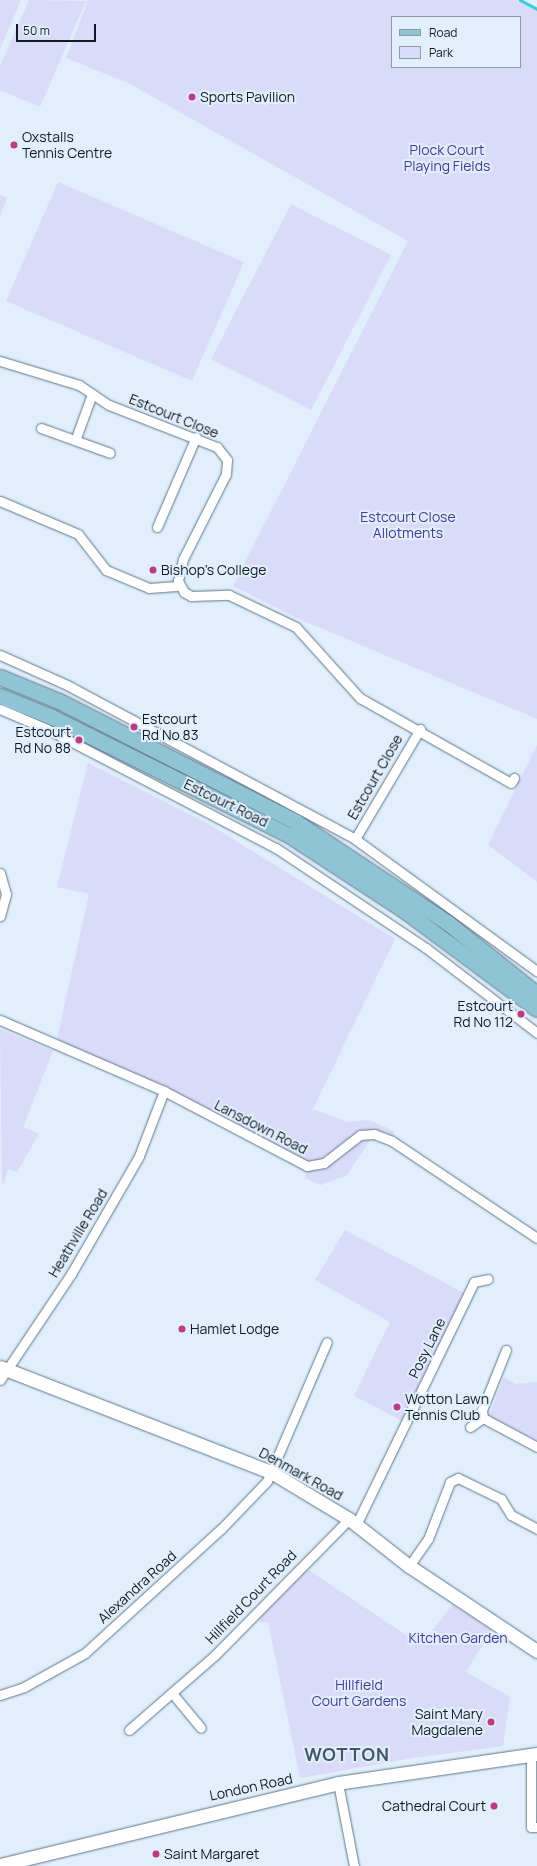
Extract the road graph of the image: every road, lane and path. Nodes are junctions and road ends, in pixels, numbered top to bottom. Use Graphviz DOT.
graph roads {
  1 [pos="0,361"];
  2 [pos="92,394"];
  3 [pos="41,428"];
  4 [pos="196,437"];
  5 [pos="76,438"];
  6 [pos="110,453"];
  7 [pos="0,501"];
  8 [pos="157,527"];
  9 [pos="180,586"];
  10 [pos="0,655"];
  11 [pos="0,677"];
  12 [pos="0,696"];
  13 [pos="0,709"];
  14 [pos="420,729"];
  15 [pos="512,783"];
  16 [pos="300,816"];
  17 [pos="355,839"];
  18 [pos="0,873"];
  19 [pos="420,884"];
  20 [pos="412,898"];
  21 [pos="0,916"];
  22 [pos="438,935"];
  23 [pos="426,948"];
  24 [pos="537,971"];
  25 [pos="537,994"];
  26 [pos="537,1009"];
  27 [pos="0,1020"];
  28 [pos="537,1033"];
  29 [pos="164,1091"];
  30 [pos="537,1238"];
  31 [pos="488,1279"];
  32 [pos="326,1342"];
  33 [pos="506,1350"];
  34 [pos="2,1372"];
  35 [pos="483,1418"];
  36 [pos="470,1427"];
  37 [pos="537,1447"];
  38 [pos="271,1472"];
  39 [pos="353,1522"];
  40 [pos="537,1529"];
  41 [pos="409,1566"];
  42 [pos="537,1651"];
  43 [pos="172,1693"];
  44 [pos="0,1695"];
  45 [pos="201,1728"];
  46 [pos="129,1730"];
  47 [pos="534,1755"];
  48 [pos="338,1784"];
  49 [pos="537,1827"];
  50 [pos="0,1865"];
  51 [pos="354,1866"];
  1 -- 2 [label="street, Estcourt Close"];
  2 -- 4 [label="street, Estcourt Close"];
  2 -- 5 [label="street"];
  3 -- 5 [label="street"];
  4 -- 8 [label="street"];
  4 -- 9 [label="street, Estcourt Close"];
  5 -- 6 [label="street"];
  7 -- 9 [label="street"];
  9 -- 14 [label="street, Estcourt Close"];
  10 -- 16 [label="street, Estcourt Road"];
  11 -- 16 [label="main road, Estcourt Road"];
  12 -- 22 [label="main road, Estcourt Road"];
  13 -- 23 [label="street, Estcourt Road"];
  14 -- 15 [label="street, Estcourt Close"];
  14 -- 17 [label="street, Estcourt Close"];
  16 -- 17 [label="street, Estcourt Road"];
  16 -- 20 [label="main road, Estcourt Road"];
  17 -- 19 [label="street, Estcourt Road"];
  18 -- 21 [label="street"];
  19 -- 20 [label="street"];
  19 -- 24 [label="street, Estcourt Road"];
  20 -- 25 [label="main road, Estcourt Road"];
  22 -- 23 [label="street"];
  22 -- 26 [label="main road, Estcourt Road"];
  23 -- 28 [label="street, Estcourt Road"];
  27 -- 29 [label="street, Lansdown Road"];
  29 -- 30 [label="street, Lansdown Road"];
  29 -- 34 [label="street, Heathville Road"];
  31 -- 39 [label="street, Posy Lane"];
  32 -- 38 [label="street, Alexandra Road"];
  33 -- 35 [label="street"];
  34 -- 38 [label="street, Denmark Road"];
  35 -- 36 [label="street"];
  35 -- 37 [label="street"];
  38 -- 39 [label="street, Denmark Road"];
  38 -- 44 [label="street, Alexandra Road"];
  39 -- 41 [label="street, Denmark Road"];
  39 -- 43 [label="street, Hillfield Court Road"];
  40 -- 41 [label="street"];
  41 -- 42 [label="street, Denmark Road"];
  43 -- 45 [label="street"];
  43 -- 46 [label="street, Hillfield Court Road"];
  47 -- 48 [label="street, London Road"];
  47 -- 49 [label="street"];
  48 -- 50 [label="street, London Road"];
  48 -- 51 [label="street"];
}
